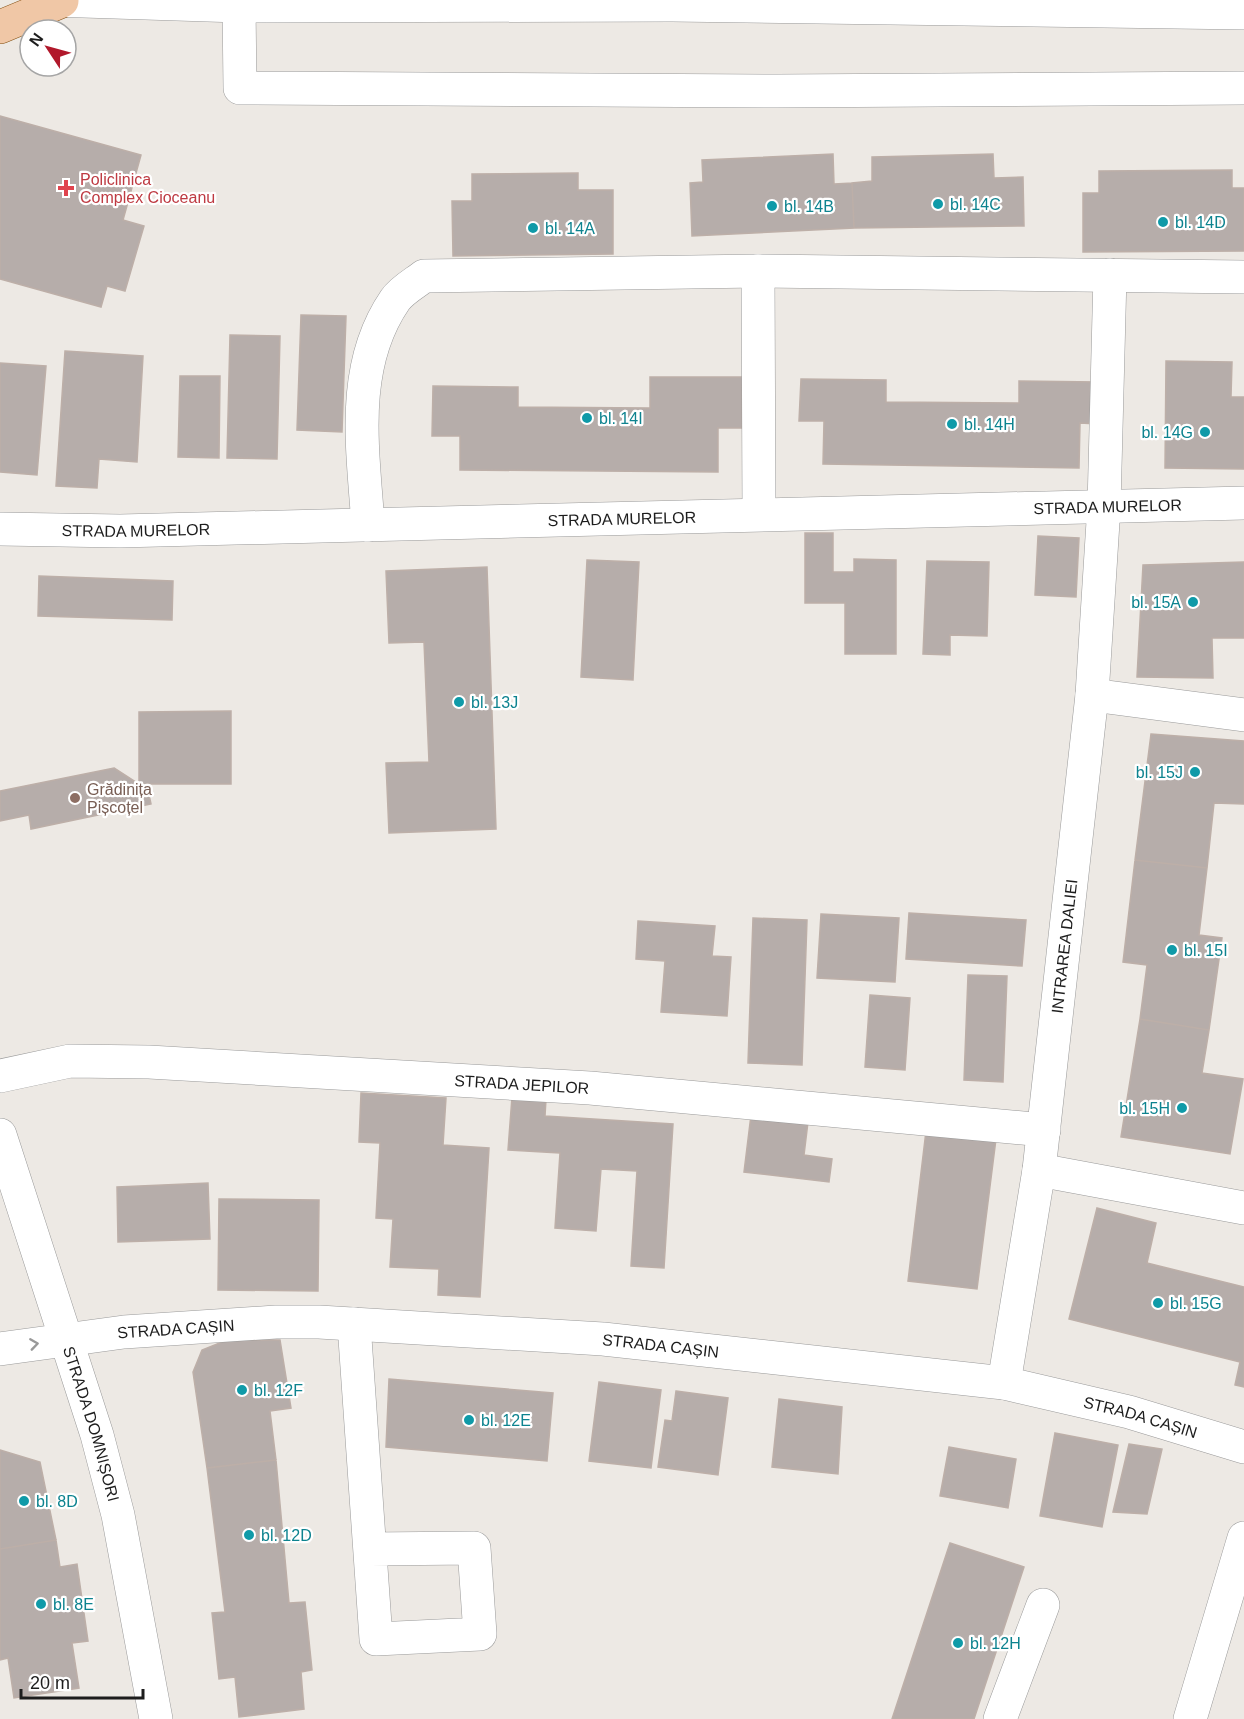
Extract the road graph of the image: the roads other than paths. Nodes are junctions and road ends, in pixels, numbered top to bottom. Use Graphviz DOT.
graph roads {
  1 [pos="57,1"];
  2 [pos="951,5"];
  3 [pos="239,6"];
  4 [pos="1244,13"];
  5 [pos="0,27"];
  6 [pos="1244,88"];
  7 [pos="758,271"];
  8 [pos="1110,275"];
  9 [pos="1244,277"];
  10 [pos="1244,502"];
  11 [pos="1104,506"];
  12 [pos="759,513"];
  13 [pos="368,525"];
  14 [pos="0,529"];
  15 [pos="1092,695"];
  16 [pos="1244,715"];
  17 [pos="0,1076"];
  18 [pos="1044,1130"];
  19 [pos="3,1160"];
  20 [pos="1039,1170"];
  21 [pos="1244,1208"];
  22 [pos="354,1324"];
  23 [pos="68,1339"];
  24 [pos="0,1349"];
  25 [pos="1004,1383"];
  26 [pos="1244,1447"];
  27 [pos="1244,1538"];
  28 [pos="370,1549"];
  29 [pos="1043,1605"];
  30 [pos="156,1719"];
  31 [pos="1000,1719"];
  32 [pos="1190,1719"];
  1 -- 3 [label="street"];
  1 -- 5 [label="main road"];
  2 -- 3 [label="street"];
  2 -- 4 [label="street"];
  3 -- 6 [label="street"];
  7 -- 8 [label="street"];
  7 -- 12 [label="street"];
  7 -- 13 [label="street"];
  8 -- 9 [label="street"];
  8 -- 11 [label="street, INTRAREA DALIEI"];
  10 -- 11 [label="street, STRADA MURELOR"];
  11 -- 12 [label="street, STRADA MURELOR"];
  11 -- 15 [label="street, INTRAREA DALIEI"];
  12 -- 13 [label="street, STRADA MURELOR"];
  13 -- 14 [label="street, STRADA MURELOR"];
  15 -- 16 [label="street"];
  15 -- 18 [label="street, INTRAREA DALIEI"];
  17 -- 18 [label="street, STRADA JEPILOR"];
  18 -- 20 [label="street, INTRAREA DALIEI"];
  19 -- 23 [label="street, STRADA DOMNIȘORI"];
  20 -- 21 [label="street"];
  20 -- 25 [label="street, INTRAREA DALIEI"];
  22 -- 23 [label="street, STRADA CAȘIN"];
  22 -- 25 [label="street, STRADA CAȘIN"];
  22 -- 28 [label="street"];
  24 -- 23 [label="street, STRADA CAȘIN, one-way"];
  23 -- 30 [label="street, STRADA DOMNIȘORI"];
  25 -- 26 [label="street, STRADA CAȘIN"];
  27 -- 32 [label="street"];
  29 -- 31 [label="street"];
}
